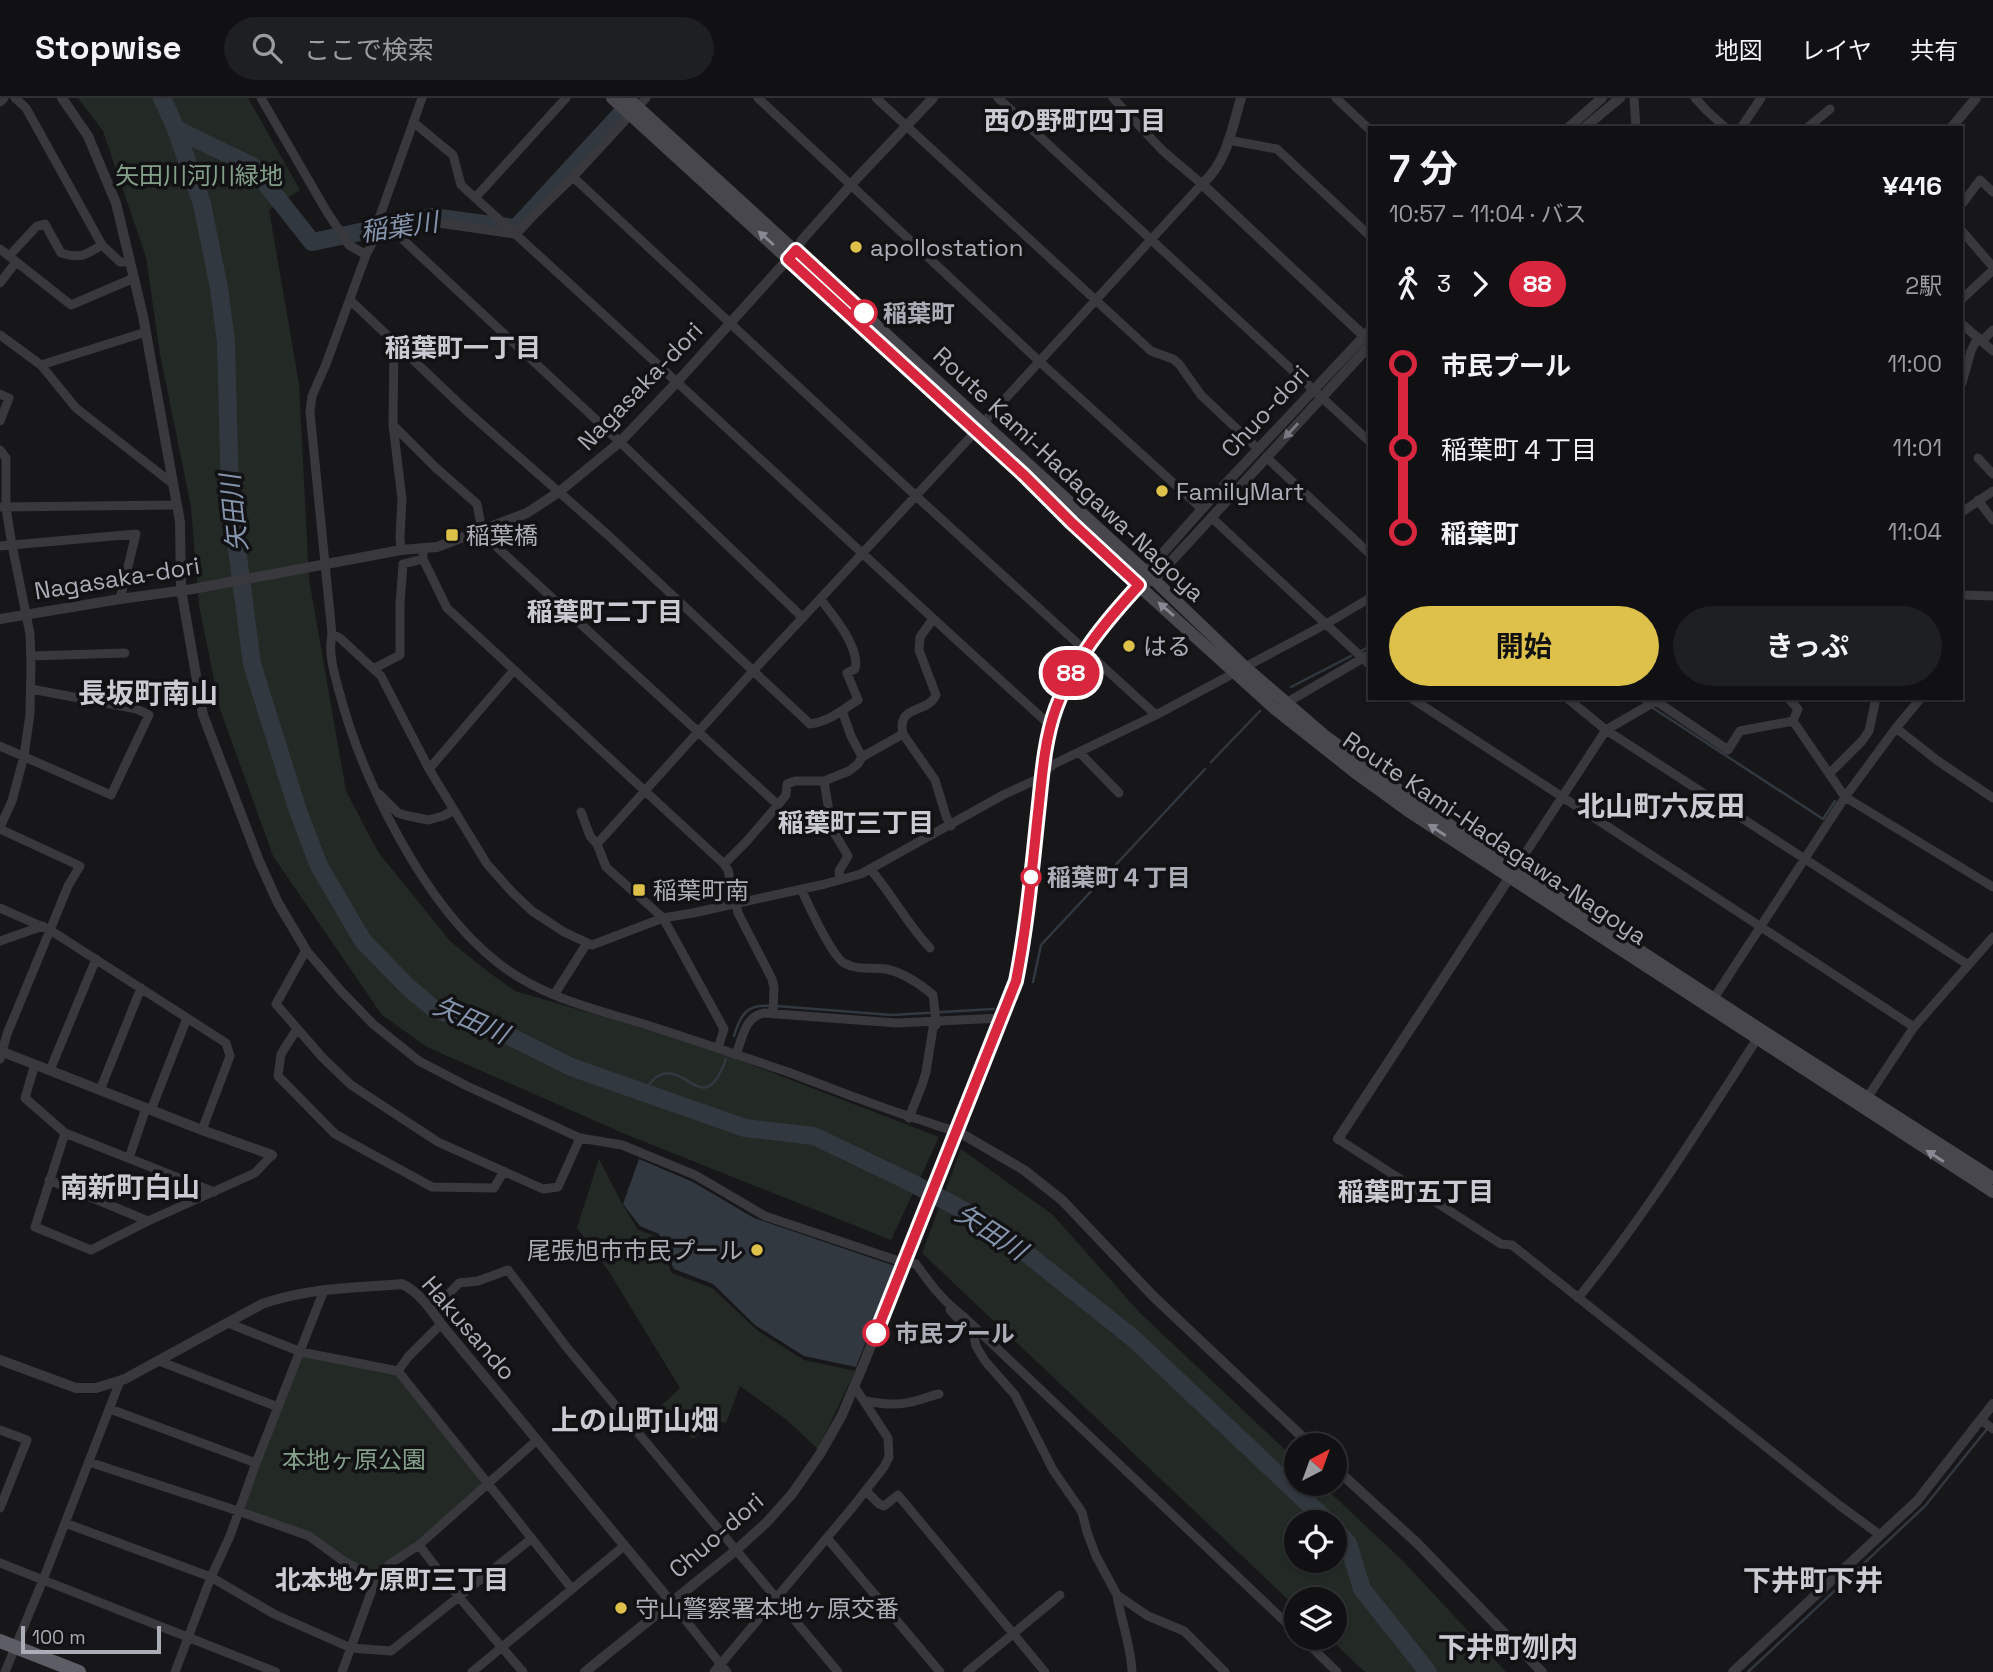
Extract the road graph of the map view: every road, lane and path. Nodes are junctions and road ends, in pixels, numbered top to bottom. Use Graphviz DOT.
graph roads {
  1 [pos="4,98"];
  2 [pos="15,98"];
  3 [pos="62,98"];
  4 [pos="261,98"];
  5 [pos="422,98"];
  6 [pos="566,98"];
  7 [pos="612,98"];
  8 [pos="628,98"];
  9 [pos="758,98"];
  10 [pos="876,98"];
  11 [pos="933,98"];
  12 [pos="998,98"];
  13 [pos="1113,98"];
  14 [pos="1241,98"];
  15 [pos="1336,98"];
  16 [pos="1602,98"];
  17 [pos="1620,98"];
  18 [pos="1634,98"];
  19 [pos="1695,98"];
  20 [pos="1761,98"];
  21 [pos="1976,98"];
  22 [pos="0,102"];
  23 [pos="639,107"];
  24 [pos="1830,109"];
  25 [pos="413,122"];
  26 [pos="1570,126"];
  27 [pos="1586,126"];
  28 [pos="1636,126"];
  29 [pos="1724,126"];
  30 [pos="1742,126"];
  31 [pos="1809,126"];
  32 [pos="1953,126"];
  33 [pos="907,127"];
  34 [pos="1368,128"];
  35 [pos="1228,140"];
  36 [pos="573,177"];
  37 [pos="1202,184"];
  38 [pos="850,185"];
  39 [pos="1993,192"];
  40 [pos="475,198"];
  41 [pos="1963,203"];
  42 [pos="513,232"];
  43 [pos="1963,232"];
  44 [pos="1368,234"];
  45 [pos="398,235"];
  46 [pos="373,238"];
  47 [pos="1151,240"];
  48 [pos="102,245"];
  49 [pos="0,249"];
  50 [pos="792,254"];
  51 [pos="366,255"];
  52 [pos="12,259"];
  53 [pos="130,262"];
  54 [pos="1993,268"];
  55 [pos="134,278"];
  56 [pos="0,283"];
  57 [pos="1963,298"];
  58 [pos="350,300"];
  59 [pos="1097,300"];
  60 [pos="730,322"];
  61 [pos="1963,325"];
  62 [pos="1993,330"];
  63 [pos="146,332"];
  64 [pos="0,335"];
  65 [pos="1368,337"];
  66 [pos="1980,339"];
  67 [pos="394,343"];
  68 [pos="1993,351"];
  69 [pos="1040,362"];
  70 [pos="41,365"];
  71 [pos="1963,379"];
  72 [pos="678,381"];
  73 [pos="0,394"];
  74 [pos="1318,394"];
  75 [pos="0,421"];
  76 [pos="393,425"];
  77 [pos="980,427"];
  78 [pos="1368,440"];
  79 [pos="620,442"];
  80 [pos="0,450"];
  81 [pos="1262,453"];
  82 [pos="1978,458"];
  83 [pos="1993,474"];
  84 [pos="173,484"];
  85 [pos="1993,491"];
  86 [pos="559,492"];
  87 [pos="916,496"];
  88 [pos="1978,500"];
  89 [pos="177,505"];
  90 [pos="3,508"];
  91 [pos="1202,509"];
  92 [pos="1963,511"];
  93 [pos="1211,517"];
  94 [pos="1993,520"];
  95 [pos="482,531"];
  96 [pos="12,545"];
  97 [pos="0,546"];
  98 [pos="401,550"];
  99 [pos="1368,552"];
  100 [pos="423,554"];
  101 [pos="863,554"];
  102 [pos="321,566"];
  103 [pos="1150,576"];
  104 [pos="1139,585"];
  105 [pos="187,589"];
  106 [pos="1963,594"];
  107 [pos="1993,596"];
  108 [pos="120,598"];
  109 [pos="1368,599"];
  110 [pos="821,600"];
  111 [pos="26,614"];
  112 [pos="803,618"];
  113 [pos="0,619"];
  114 [pos="933,619"];
  115 [pos="1326,624"];
  116 [pos="332,634"];
  117 [pos="1084,650"];
  118 [pos="125,653"];
  119 [pos="31,656"];
  120 [pos="1368,659"];
  121 [pos="375,668"];
  122 [pos="1240,669"];
  123 [pos="514,670"];
  124 [pos="753,671"];
  125 [pos="30,690"];
  126 [pos="1414,700"];
  127 [pos="1569,700"];
  128 [pos="1656,700"];
  129 [pos="1659,700"];
  130 [pos="1790,700"];
  131 [pos="1877,700"];
  132 [pos="1920,700"];
  133 [pos="1286,703"];
  134 [pos="842,711"];
  135 [pos="1156,715"];
  136 [pos="1793,720"];
  137 [pos="1051,726"];
  138 [pos="1895,728"];
  139 [pos="1605,730"];
  140 [pos="698,733"];
  141 [pos="903,734"];
  142 [pos="0,746"];
  143 [pos="1080,753"];
  144 [pos="24,757"];
  145 [pos="862,757"];
  146 [pos="429,769"];
  147 [pos="1043,774"];
  148 [pos="1829,774"];
  149 [pos="824,781"];
  150 [pos="645,791"];
  151 [pos="1119,793"];
  152 [pos="377,794"];
  153 [pos="1845,797"];
  154 [pos="1561,798"];
  155 [pos="1993,799"];
  156 [pos="778,806"];
  157 [pos="454,810"];
  158 [pos="581,812"];
  159 [pos="951,826"];
  160 [pos="0,828"];
  161 [pos="597,844"];
  162 [pos="1805,859"];
  163 [pos="724,864"];
  164 [pos="870,869"];
  165 [pos="1513,873"];
  166 [pos="840,880"];
  167 [pos="1993,887"];
  168 [pos="801,889"];
  169 [pos="736,903"];
  170 [pos="0,908"];
  171 [pos="663,918"];
  172 [pos="1759,927"];
  173 [pos="47,928"];
  174 [pos="1993,937"];
  175 [pos="0,940"];
  176 [pos="587,943"];
  177 [pos="930,948"];
  178 [pos="306,950"];
  179 [pos="96,959"];
  180 [pos="1967,964"];
  181 [pos="141,988"];
  182 [pos="554,995"];
  183 [pos="1714,998"];
  184 [pos="773,1008"];
  185 [pos="936,1017"];
  186 [pos="187,1018"];
  187 [pos="1001,1018"];
  188 [pos="1914,1027"];
  189 [pos="297,1029"];
  190 [pos="1757,1039"];
  191 [pos="718,1048"];
  192 [pos="1,1054"];
  193 [pos="736,1055"];
  194 [pos="35,1065"];
  195 [pos="50,1070"];
  196 [pos="100,1090"];
  197 [pos="1864,1102"];
  198 [pos="148,1109"];
  199 [pos="909,1118"];
  200 [pos="202,1130"];
  201 [pos="65,1133"];
  202 [pos="956,1135"];
  203 [pos="580,1138"];
  204 [pos="1338,1139"];
  205 [pos="272,1155"];
  206 [pos="129,1158"];
  207 [pos="504,1171"];
  208 [pos="1993,1178"];
  209 [pos="49,1180"];
  210 [pos="215,1192"];
  211 [pos="1993,1192"];
  212 [pos="148,1221"];
  213 [pos="902,1262"];
  214 [pos="324,1290"];
  215 [pos="1578,1298"];
  216 [pos="948,1305"];
  217 [pos="431,1310"];
  218 [pos="228,1323"];
  219 [pos="441,1324"];
  220 [pos="301,1352"];
  221 [pos="0,1360"];
  222 [pos="159,1361"];
  223 [pos="398,1371"];
  224 [pos="120,1381"];
  225 [pos="854,1386"];
  226 [pos="939,1394"];
  227 [pos="866,1401"];
  228 [pos="1993,1404"];
  229 [pos="278,1407"];
  230 [pos="110,1409"];
  231 [pos="1987,1425"];
  232 [pos="0,1430"];
  233 [pos="1298,1433"];
  234 [pos="537,1440"];
  235 [pos="89,1462"];
  236 [pos="256,1463"];
  237 [pos="1348,1480"];
  238 [pos="488,1484"];
  239 [pos="866,1491"];
  240 [pos="1,1503"];
  241 [pos="238,1511"];
  242 [pos="65,1523"];
  243 [pos="1880,1535"];
  244 [pos="827,1538"];
  245 [pos="531,1539"];
  246 [pos="419,1545"];
  247 [pos="624,1546"];
  248 [pos="735,1551"];
  249 [pos="0,1563"];
  250 [pos="211,1577"];
  251 [pos="376,1579"];
  252 [pos="43,1580"];
  253 [pos="572,1589"];
  254 [pos="1060,1595"];
  255 [pos="1117,1595"];
  256 [pos="458,1596"];
  257 [pos="776,1600"];
  258 [pos="671,1602"];
  259 [pos="1284,1621"];
  260 [pos="1013,1633"];
  261 [pos="188,1637"];
  262 [pos="0,1641"];
  263 [pos="351,1648"];
  264 [pos="502,1648"];
  265 [pos="1314,1650"];
  266 [pos="9,1651"];
  267 [pos="724,1668"];
  268 [pos="5,1672"];
  269 [pos="54,1672"];
  270 [pos="79,1672"];
  271 [pos="175,1672"];
  272 [pos="276,1672"];
  273 [pos="342,1672"];
  274 [pos="471,1672"];
  275 [pos="523,1672"];
  276 [pos="585,1672"];
  277 [pos="714,1672"];
  278 [pos="838,1672"];
  279 [pos="940,1672"];
  280 [pos="967,1672"];
  281 [pos="1045,1672"];
  282 [pos="1132,1672"];
  283 [pos="1225,1672"];
  284 [pos="1337,1672"];
  285 [pos="1542,1672"];
  286 [pos="1733,1672"];
  1 -- 22 [label="street"];
  2 -- 48 [label="street"];
  3 -- 53 [label="street"];
  4 -- 51 [label="street"];
  5 -- 25 [label="street"];
  6 -- 40 [label="street"];
  7 -- 23 [label="main road, Route Kami-Hadagawa-Nagoya"];
  8 -- 23 [label="main road, Route Kami-Hadagawa-Nagoya"];
  9 -- 38 [label="street"];
  10 -- 33 [label="street"];
  11 -- 33 [label="street, Nagasaka-dori"];
  12 -- 47 [label="street"];
  13 -- 37 [label="street"];
  14 -- 35 [label="street"];
  15 -- 34 [label="street"];
  16 -- 26 [label="street"];
  17 -- 27 [label="street"];
  18 -- 28 [label="street"];
  19 -- 29 [label="street"];
  20 -- 30 [label="street"];
  21 -- 32 [label="street"];
  23 -- 36 [label="street"];
  23 -- 50 [label="main road, Route Kami-Hadagawa-Nagoya"];
  24 -- 31 [label="street"];
  25 -- 40 [label="street"];
  25 -- 46 [label="street"];
  33 -- 38 [label="street, Nagasaka-dori"];
  33 -- 59 [label="street"];
  35 -- 37 [label="street"];
  35 -- 44 [label="street"];
  36 -- 42 [label="street"];
  36 -- 60 [label="street"];
  37 -- 47 [label="street"];
  37 -- 65 [label="street"];
  38 -- 50 [label="street, Nagasaka-dori"];
  38 -- 69 [label="street"];
  39 -- 41 [label="street"];
  40 -- 42 [label="street"];
  42 -- 45 [label="street"];
  42 -- 72 [label="street"];
  43 -- 54 [label="street"];
  45 -- 46 [label="street"];
  45 -- 79 [label="street"];
  46 -- 51 [label="street"];
  47 -- 59 [label="street"];
  47 -- 74 [label="street"];
  48 -- 52 [label="street"];
  48 -- 53 [label="street"];
  49 -- 52 [label="street"];
  50 -- 60 [label="street, Nagasaka-dori"];
  50 -- 77 [label="main road, Route Kami-Hadagawa-Nagoya"];
  51 -- 58 [label="street"];
  52 -- 55 [label="street"];
  52 -- 56 [label="street"];
  53 -- 55 [label="street"];
  54 -- 57 [label="street"];
  55 -- 63 [label="street"];
  58 -- 67 [label="street"];
  58 -- 102 [label="street"];
  59 -- 69 [label="street"];
  59 -- 81 [label="street"];
  60 -- 72 [label="street, Nagasaka-dori"];
  60 -- 87 [label="street"];
  61 -- 66 [label="street"];
  62 -- 66 [label="street"];
  63 -- 70 [label="street"];
  63 -- 84 [label="street"];
  64 -- 70 [label="street"];
  65 -- 74 [label="street, Chuo-dori"];
  66 -- 68 [label="street"];
  66 -- 71 [label="street"];
  67 -- 76 [label="street"];
  67 -- 86 [label="street"];
  69 -- 77 [label="street"];
  69 -- 91 [label="street"];
  70 -- 84 [label="street"];
  72 -- 79 [label="street, Nagasaka-dori"];
  72 -- 101 [label="street"];
  73 -- 75 [label="street"];
  74 -- 78 [label="street"];
  74 -- 81 [label="street, Chuo-dori"];
  76 -- 95 [label="street"];
  76 -- 98 [label="street"];
  77 -- 87 [label="street"];
  77 -- 103 [label="main road, Route Kami-Hadagawa-Nagoya"];
  77 -- 104 [label="main road, Route Kami-Hadagawa-Nagoya"];
  79 -- 86 [label="street, Nagasaka-dori"];
  79 -- 112 [label="street"];
  80 -- 90 [label="street"];
  81 -- 91 [label="street, Chuo-dori"];
  81 -- 93 [label="street, Chuo-dori"];
  81 -- 99 [label="street"];
  82 -- 83 [label="street"];
  84 -- 89 [label="street"];
  85 -- 88 [label="street"];
  86 -- 95 [label="street, Nagasaka-dori"];
  86 -- 124 [label="street"];
  87 -- 101 [label="street"];
  87 -- 117 [label="street"];
  88 -- 92 [label="street"];
  88 -- 94 [label="street"];
  89 -- 90 [label="street"];
  89 -- 105 [label="street"];
  90 -- 96 [label="street"];
  91 -- 103 [label="street, Chuo-dori"];
  93 -- 103 [label="street, Chuo-dori"];
  93 -- 115 [label="street"];
  95 -- 100 [label="street, Nagasaka-dori"];
  95 -- 140 [label="street"];
  96 -- 97 [label="street"];
  96 -- 108 [label="street"];
  96 -- 111 [label="street"];
  98 -- 100 [label="street, Nagasaka-dori"];
  98 -- 102 [label="street, Nagasaka-dori"];
  100 -- 121 [label="street"];
  100 -- 123 [label="street"];
  101 -- 110 [label="street"];
  101 -- 114 [label="street"];
  102 -- 105 [label="street, Nagasaka-dori"];
  102 -- 116 [label="street"];
  103 -- 104 [label="street, Chuo-dori"];
  103 -- 122 [label="main road, Route Kami-Hadagawa-Nagoya"];
  104 -- 117 [label="street, Chuo-dori"];
  122 -- 104 [label="main road, Route Kami-Hadagawa-Nagoya, one-way"];
  105 -- 108 [label="street, Nagasaka-dori"];
  105 -- 178 [label="street"];
  106 -- 107 [label="street"];
  108 -- 111 [label="street, Nagasaka-dori"];
  109 -- 115 [label="street"];
  110 -- 112 [label="street"];
  110 -- 134 [label="street"];
  111 -- 113 [label="street, Nagasaka-dori"];
  111 -- 119 [label="street"];
  112 -- 124 [label="street"];
  114 -- 137 [label="street"];
  114 -- 141 [label="street"];
  115 -- 120 [label="street"];
  115 -- 122 [label="street"];
  116 -- 121 [label="street"];
  116 -- 152 [label="street"];
  117 -- 135 [label="street"];
  117 -- 137 [label="street, Chuo-dori"];
  118 -- 119 [label="street"];
  119 -- 125 [label="street"];
  120 -- 133 [label="street"];
  121 -- 146 [label="street"];
  122 -- 133 [label="main road, Route Kami-Hadagawa-Nagoya"];
  122 -- 135 [label="street"];
  165 -- 122 [label="main road, Route Kami-Hadagawa-Nagoya, one-way"];
  123 -- 146 [label="street"];
  123 -- 150 [label="street"];
  124 -- 134 [label="street"];
  124 -- 140 [label="street"];
  125 -- 144 [label="street"];
  125 -- 144 [label="street"];
  126 -- 154 [label="street"];
  127 -- 139 [label="street"];
  128 -- 139 [label="street"];
  129 -- 136 [label="street"];
  130 -- 136 [label="street"];
  131 -- 148 [label="street"];
  132 -- 138 [label="street"];
  133 -- 165 [label="main road, Route Kami-Hadagawa-Nagoya"];
  134 -- 145 [label="street"];
  135 -- 143 [label="street"];
  136 -- 148 [label="street"];
  137 -- 147 [label="street, Chuo-dori"];
  138 -- 153 [label="street"];
  138 -- 155 [label="street"];
  139 -- 154 [label="street"];
  139 -- 162 [label="street"];
  140 -- 150 [label="street"];
  140 -- 156 [label="street"];
  141 -- 145 [label="street"];
  141 -- 159 [label="street"];
  142 -- 144 [label="street"];
  143 -- 147 [label="street"];
  143 -- 151 [label="street"];
  144 -- 160 [label="street"];
  145 -- 149 [label="street"];
  146 -- 157 [label="street"];
  147 -- 159 [label="street"];
  147 -- 187 [label="street, Chuo-dori"];
  148 -- 153 [label="street"];
  149 -- 156 [label="street"];
  149 -- 166 [label="street"];
  150 -- 161 [label="street"];
  150 -- 163 [label="street"];
  152 -- 157 [label="street"];
  152 -- 182 [label="street"];
  153 -- 162 [label="street"];
  153 -- 167 [label="street"];
  154 -- 165 [label="street"];
  154 -- 172 [label="street"];
  156 -- 163 [label="street"];
  157 -- 176 [label="street"];
  158 -- 161 [label="street"];
  159 -- 164 [label="street"];
  160 -- 173 [label="street"];
  161 -- 171 [label="street"];
  162 -- 172 [label="street"];
  162 -- 180 [label="street"];
  163 -- 169 [label="street"];
  164 -- 166 [label="street"];
  164 -- 177 [label="street"];
  165 -- 183 [label="main road, Route Kami-Hadagawa-Nagoya"];
  165 -- 190 [label="main road, Route Kami-Hadagawa-Nagoya"];
  165 -- 204 [label="street"];
  166 -- 168 [label="street"];
  168 -- 169 [label="street"];
  168 -- 185 [label="street"];
  169 -- 171 [label="street"];
  169 -- 184 [label="street"];
  170 -- 173 [label="street"];
  171 -- 176 [label="street"];
  171 -- 191 [label="street"];
  172 -- 183 [label="street"];
  172 -- 188 [label="street"];
  173 -- 175 [label="street"];
  173 -- 179 [label="street"];
  173 -- 192 [label="street"];
  174 -- 180 [label="street"];
  176 -- 182 [label="street"];
  178 -- 189 [label="street"];
  178 -- 203 [label="street"];
  179 -- 181 [label="street"];
  179 -- 195 [label="street"];
  180 -- 188 [label="street"];
  181 -- 186 [label="street"];
  181 -- 196 [label="street"];
  182 -- 191 [label="street"];
  183 -- 197 [label="main road, Route Kami-Hadagawa-Nagoya"];
  184 -- 185 [label="street"];
  184 -- 193 [label="street"];
  185 -- 187 [label="street"];
  185 -- 199 [label="street"];
  186 -- 198 [label="street"];
  186 -- 200 [label="street"];
  187 -- 202 [label="street, Chuo-dori"];
  188 -- 197 [label="street"];
  189 -- 207 [label="street"];
  189 -- 207 [label="street"];
  190 -- 197 [label="main road, Route Kami-Hadagawa-Nagoya"];
  190 -- 215 [label="street"];
  191 -- 193 [label="street"];
  192 -- 194 [label="street"];
  193 -- 199 [label="street"];
  194 -- 195 [label="street"];
  194 -- 201 [label="street"];
  195 -- 196 [label="street"];
  196 -- 198 [label="street"];
  197 -- 208 [label="main road, Route Kami-Hadagawa-Nagoya"];
  211 -- 197 [label="main road, Route Kami-Hadagawa-Nagoya, one-way"];
  198 -- 200 [label="street"];
  198 -- 206 [label="street"];
  199 -- 202 [label="street"];
  200 -- 205 [label="street"];
  201 -- 206 [label="street"];
  201 -- 209 [label="street"];
  202 -- 213 [label="street, Chuo-dori"];
  202 -- 233 [label="street"];
  203 -- 207 [label="street"];
  203 -- 213 [label="street"];
  204 -- 215 [label="street"];
  205 -- 210 [label="street"];
  206 -- 210 [label="street"];
  209 -- 212 [label="street"];
  209 -- 212 [label="street"];
  210 -- 212 [label="street"];
  213 -- 216 [label="street"];
  213 -- 225 [label="street, Chuo-dori"];
  214 -- 217 [label="street, Hakusando"];
  214 -- 218 [label="street, Hakusando"];
  214 -- 220 [label="street"];
  215 -- 243 [label="street"];
  216 -- 255 [label="street"];
  216 -- 259 [label="street"];
  217 -- 219 [label="street, Hakusando"];
  217 -- 248 [label="street"];
  218 -- 220 [label="street"];
  218 -- 222 [label="street, Hakusando"];
  219 -- 223 [label="street"];
  219 -- 234 [label="street, Hakusando"];
  220 -- 223 [label="street"];
  220 -- 229 [label="street"];
  221 -- 224 [label="street, Hakusando"];
  222 -- 224 [label="street, Hakusando"];
  222 -- 229 [label="street"];
  223 -- 238 [label="street"];
  224 -- 230 [label="street"];
  225 -- 227 [label="street"];
  225 -- 248 [label="street, Chuo-dori"];
  226 -- 227 [label="street"];
  227 -- 239 [label="street"];
  228 -- 231 [label="street"];
  229 -- 236 [label="street"];
  230 -- 235 [label="street"];
  230 -- 236 [label="street"];
  231 -- 243 [label="street"];
  232 -- 240 [label="street"];
  234 -- 238 [label="street"];
  234 -- 247 [label="street, Hakusando"];
  235 -- 241 [label="street"];
  235 -- 242 [label="street"];
  236 -- 241 [label="street"];
  237 -- 285 [label="street"];
  238 -- 245 [label="street"];
  238 -- 246 [label="street"];
  239 -- 244 [label="street"];
  239 -- 260 [label="street"];
  241 -- 250 [label="street"];
  241 -- 251 [label="street"];
  242 -- 250 [label="street"];
  242 -- 252 [label="street"];
  243 -- 286 [label="street"];
  244 -- 257 [label="street"];
  244 -- 279 [label="street"];
  245 -- 253 [label="street"];
  245 -- 256 [label="street"];
  246 -- 251 [label="street"];
  246 -- 256 [label="street"];
  247 -- 253 [label="street"];
  247 -- 258 [label="street, Hakusando"];
  248 -- 257 [label="street"];
  248 -- 258 [label="street, Chuo-dori"];
  249 -- 252 [label="street"];
  250 -- 261 [label="street"];
  250 -- 263 [label="street"];
  251 -- 263 [label="street"];
  252 -- 261 [label="street"];
  252 -- 266 [label="street"];
  253 -- 264 [label="street"];
  254 -- 260 [label="street"];
  255 -- 282 [label="street"];
  255 -- 283 [label="street"];
  256 -- 263 [label="street"];
  256 -- 264 [label="street"];
  257 -- 267 [label="street"];
  257 -- 278 [label="street"];
  258 -- 267 [label="street"];
  258 -- 276 [label="street, Chuo-dori"];
  260 -- 280 [label="street"];
  260 -- 281 [label="street"];
  261 -- 271 [label="street"];
  261 -- 272 [label="street"];
  262 -- 266 [label="highway"];
  263 -- 273 [label="street"];
  264 -- 274 [label="street"];
  264 -- 275 [label="street"];
  265 -- 284 [label="street"];
  266 -- 268 [label="street"];
  266 -- 269 [label="highway"];
  266 -- 270 [label="highway"];
  267 -- 277 [label="street"];
}
